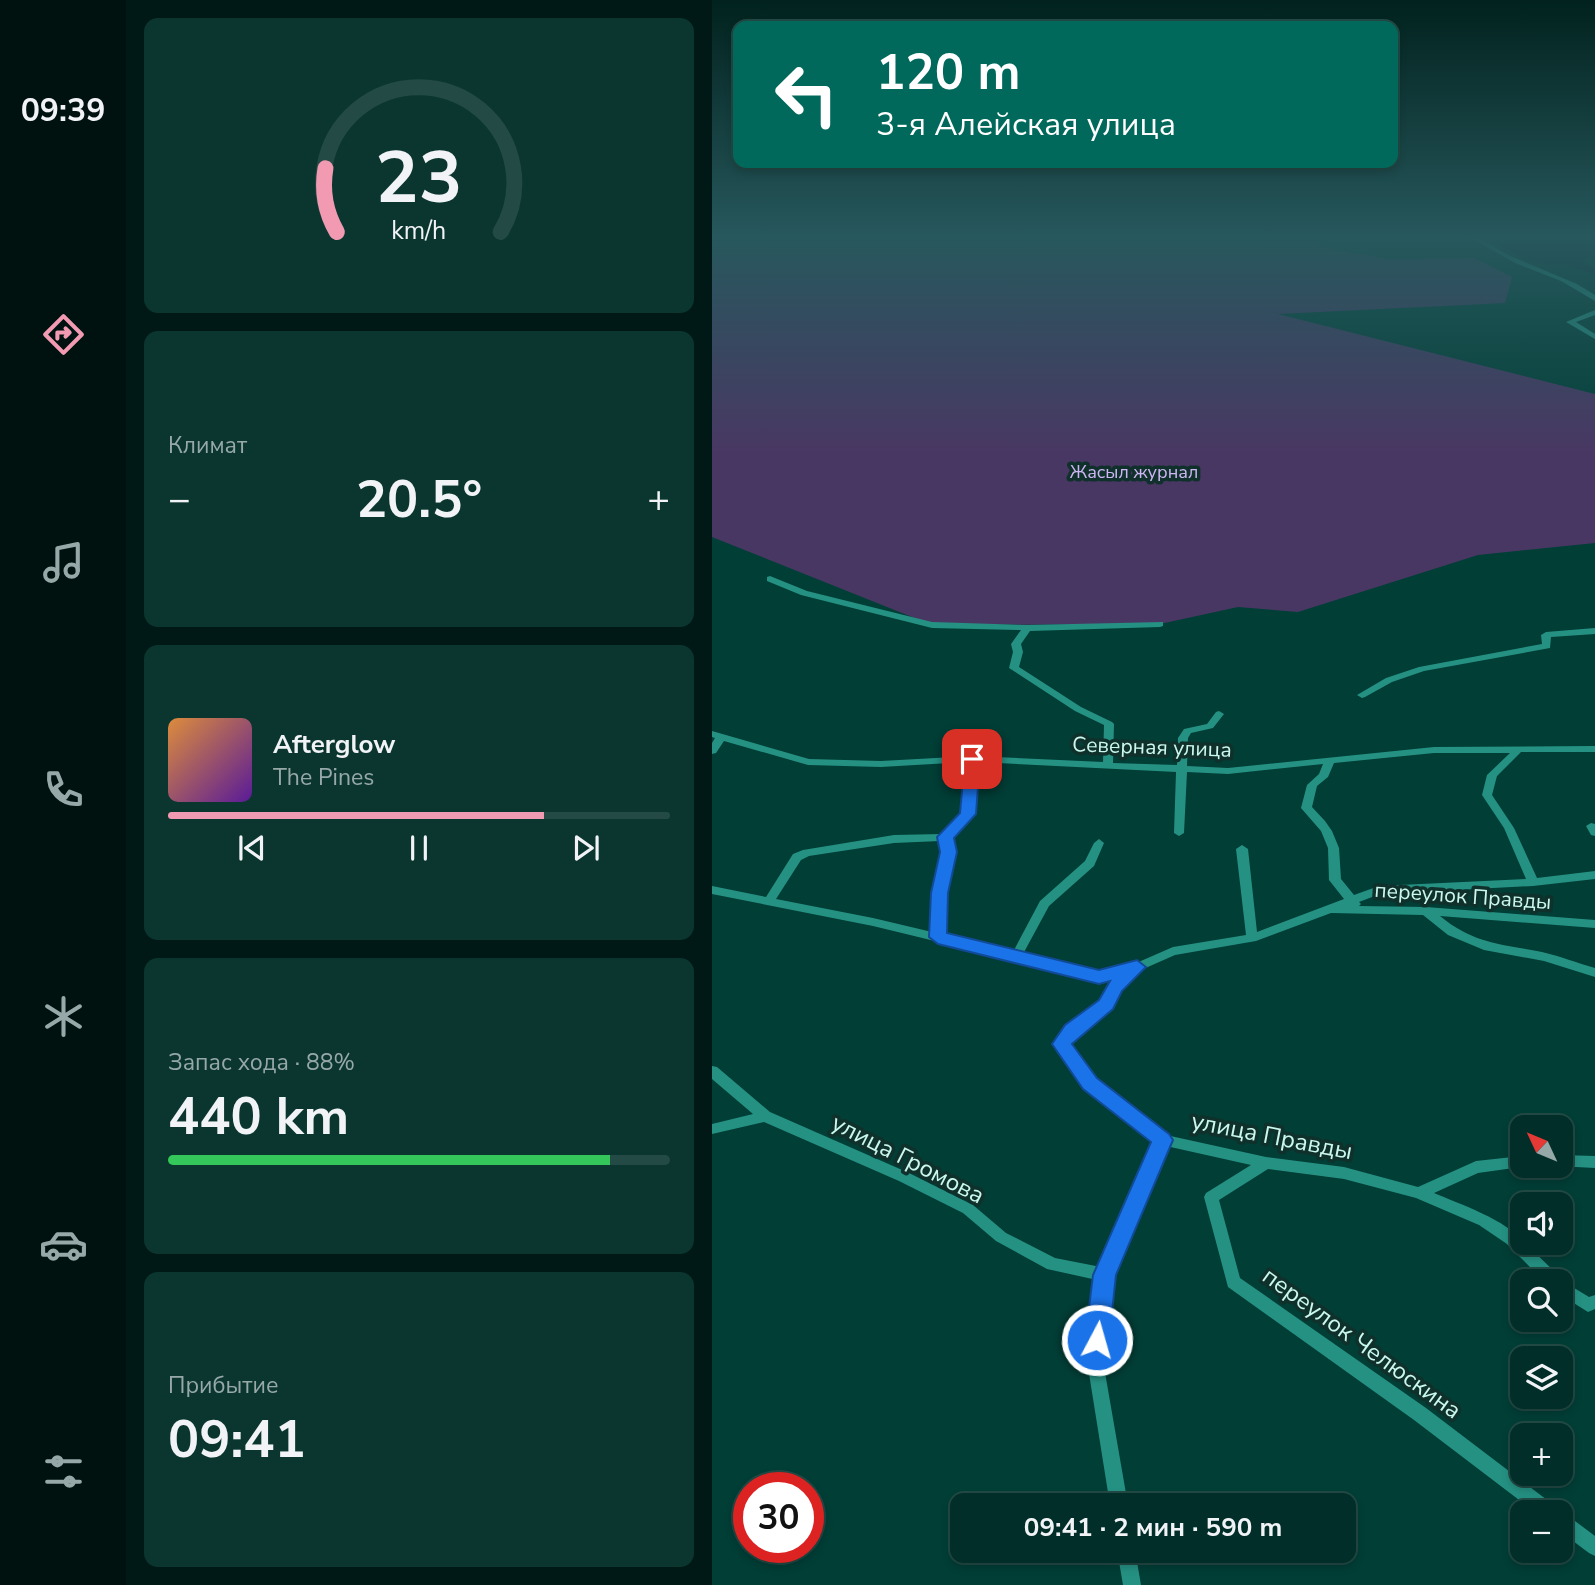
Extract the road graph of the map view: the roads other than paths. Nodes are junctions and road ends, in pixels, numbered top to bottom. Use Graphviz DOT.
graph roads {
  1 [pos="1595,312"];
  2 [pos="1595,337"];
  3 [pos="770,579"];
  4 [pos="1160,624"];
  5 [pos="1027,628"];
  6 [pos="1595,631"];
  7 [pos="1362,695"];
  8 [pos="1219,714"];
  9 [pos="717,735"];
  10 [pos="1595,748"];
  11 [pos="1518,750"];
  12 [pos="712,751"];
  13 [pos="972,759"];
  14 [pos="1330,760"];
  15 [pos="1108,765"];
  16 [pos="1180,768"];
  17 [pos="1179,833"];
  18 [pos="945,837"];
  19 [pos="1099,844"];
  20 [pos="1242,849"];
  21 [pos="1595,875"];
  22 [pos="1533,882"];
  23 [pos="712,890"];
  24 [pos="1350,900"];
  25 [pos="769,901"];
  26 [pos="1360,908"];
  27 [pos="1329,911"];
  28 [pos="1425,911"];
  29 [pos="1595,924"];
  30 [pos="938,937"];
  31 [pos="1252,938"];
  32 [pos="1017,955"];
  33 [pos="1137,967"];
  34 [pos="1595,973"];
  35 [pos="712,1071"];
  36 [pos="765,1116"];
  37 [pos="712,1129"];
  38 [pos="1162,1140"];
  39 [pos="1573,1161"];
  40 [pos="1595,1162"];
  41 [pos="1266,1163"];
  42 [pos="1510,1163"];
  43 [pos="1419,1193"];
  44 [pos="1542,1269"];
  45 [pos="1105,1275"];
  46 [pos="1573,1295"];
  47 [pos="1595,1302"];
  48 [pos="1117,1493"];
  49 [pos="1533,1500"];
  50 [pos="1573,1530"];
  51 [pos="1595,1547"];
  52 [pos="1128,1563"];
  53 [pos="1132,1585"];
  1 -- 2 [label="street"];
  3 -- 5 [label="street"];
  4 -- 5 [label="street"];
  5 -- 15 [label="street"];
  6 -- 7 [label="street"];
  8 -- 16 [label="street"];
  9 -- 12 [label="street"];
  9 -- 13 [label="street, Северная улица"];
  10 -- 11 [label="street, Северная улица"];
  11 -- 14 [label="street, Северная улица"];
  11 -- 22 [label="street"];
  13 -- 15 [label="street, Северная улица"];
  13 -- 18 [label="street"];
  14 -- 16 [label="street, Северная улица"];
  14 -- 24 [label="street"];
  15 -- 16 [label="street, Северная улица"];
  16 -- 17 [label="street"];
  18 -- 25 [label="street"];
  18 -- 30 [label="street"];
  19 -- 32 [label="street"];
  20 -- 31 [label="street"];
  21 -- 22 [label="street"];
  22 -- 24 [label="street"];
  23 -- 25 [label="street"];
  24 -- 26 [label="street"];
  24 -- 27 [label="street"];
  25 -- 30 [label="street"];
  26 -- 27 [label="street, переулок Правды"];
  26 -- 28 [label="street, переулок Правды"];
  27 -- 31 [label="street"];
  28 -- 29 [label="street, переулок Правды"];
  28 -- 34 [label="street"];
  30 -- 32 [label="street"];
  31 -- 33 [label="street"];
  32 -- 33 [label="street"];
  33 -- 38 [label="street"];
  35 -- 36 [label="street, улица Громова"];
  36 -- 37 [label="street"];
  36 -- 45 [label="street, улица Громова"];
  38 -- 41 [label="street, улица Правды"];
  38 -- 45 [label="street, улица Правды"];
  39 -- 40 [label="street"];
  41 -- 43 [label="street, улица Правды"];
  41 -- 49 [label="street, переулок Челюскина"];
  42 -- 43 [label="street"];
  43 -- 44 [label="street, улица Правды"];
  45 -- 48 [label="street, улица Правды"];
  46 -- 47 [label="street"];
  50 -- 51 [label="street"];
  52 -- 53 [label="street"];
}
